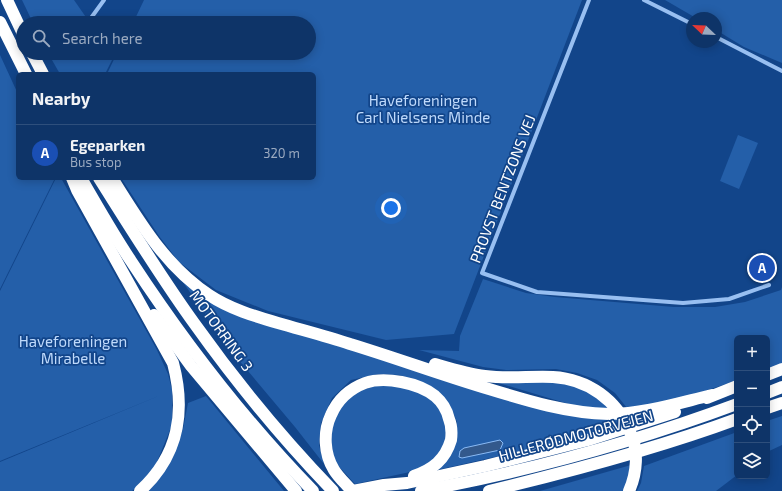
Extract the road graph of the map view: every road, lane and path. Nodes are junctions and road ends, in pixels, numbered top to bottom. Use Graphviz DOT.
graph roads {
  1 [pos="7,0"];
  2 [pos="104,0"];
  3 [pos="589,0"];
  4 [pos="644,0"];
  5 [pos="93,16"];
  6 [pos="16,19"];
  7 [pos="686,21"];
  8 [pos="0,22"];
  9 [pos="722,40"];
  10 [pos="16,54"];
  11 [pos="19,60"];
  12 [pos="36,60"];
  13 [pos="782,71"];
  14 [pos="25,72"];
  15 [pos="42,72"];
  16 [pos="73,180"];
  17 [pos="82,180"];
  18 [pos="101,180"];
  19 [pos="113,180"];
  20 [pos="121,270"];
  21 [pos="769,286"];
  22 [pos="350,344"];
  23 [pos="782,369"];
  24 [pos="770,373"];
  25 [pos="734,387"];
  26 [pos="782,387"];
  27 [pos="770,392"];
  28 [pos="712,395"];
  29 [pos="782,402"];
  30 [pos="734,405"];
  31 [pos="770,407"];
  32 [pos="782,411"];
  33 [pos="770,415"];
  34 [pos="734,420"];
  35 [pos="734,424"];
  36 [pos="719,426"];
  37 [pos="564,473"];
  38 [pos="384,485"];
  39 [pos="631,488"];
  40 [pos="140,491"];
  41 [pos="296,491"];
  42 [pos="313,491"];
  43 [pos="333,491"];
  44 [pos="352,491"];
  45 [pos="421,491"];
  46 [pos="489,491"];
  47 [pos="515,491"];
  1 -- 6 [label="highway"];
  2 -- 5 [label="street"];
  3 -- 21 [label="street, PROVST BENTZONS VEJ"];
  4 -- 7 [label="street"];
  8 -- 10 [label="highway"];
  9 -- 13 [label="street"];
  11 -- 14 [label="highway"];
  12 -- 15 [label="highway"];
  16 -- 20 [label="highway"];
  17 -- 42 [label="highway"];
  18 -- 43 [label="highway, MOTORRING 3"];
  19 -- 22 [label="highway"];
  20 -- 40 [label="highway"];
  20 -- 41 [label="highway"];
  22 -- 28 [label="highway"];
  22 -- 39 [label="highway"];
  23 -- 24 [label="highway"];
  25 -- 28 [label="highway"];
  26 -- 27 [label="highway"];
  28 -- 38 [label="highway"];
  29 -- 31 [label="highway"];
  30 -- 45 [label="highway, HILLERØDMOTORVEJEN"];
  32 -- 33 [label="highway"];
  34 -- 36 [label="highway, HILLERØDMOTORVEJEN"];
  35 -- 36 [label="highway"];
  36 -- 37 [label="highway, HILLERØDMOTORVEJEN"];
  37 -- 46 [label="highway, HILLERØDMOTORVEJEN"];
  37 -- 47 [label="highway"];
  38 -- 44 [label="highway"];
  38 -- 44 [label="highway"];
}
